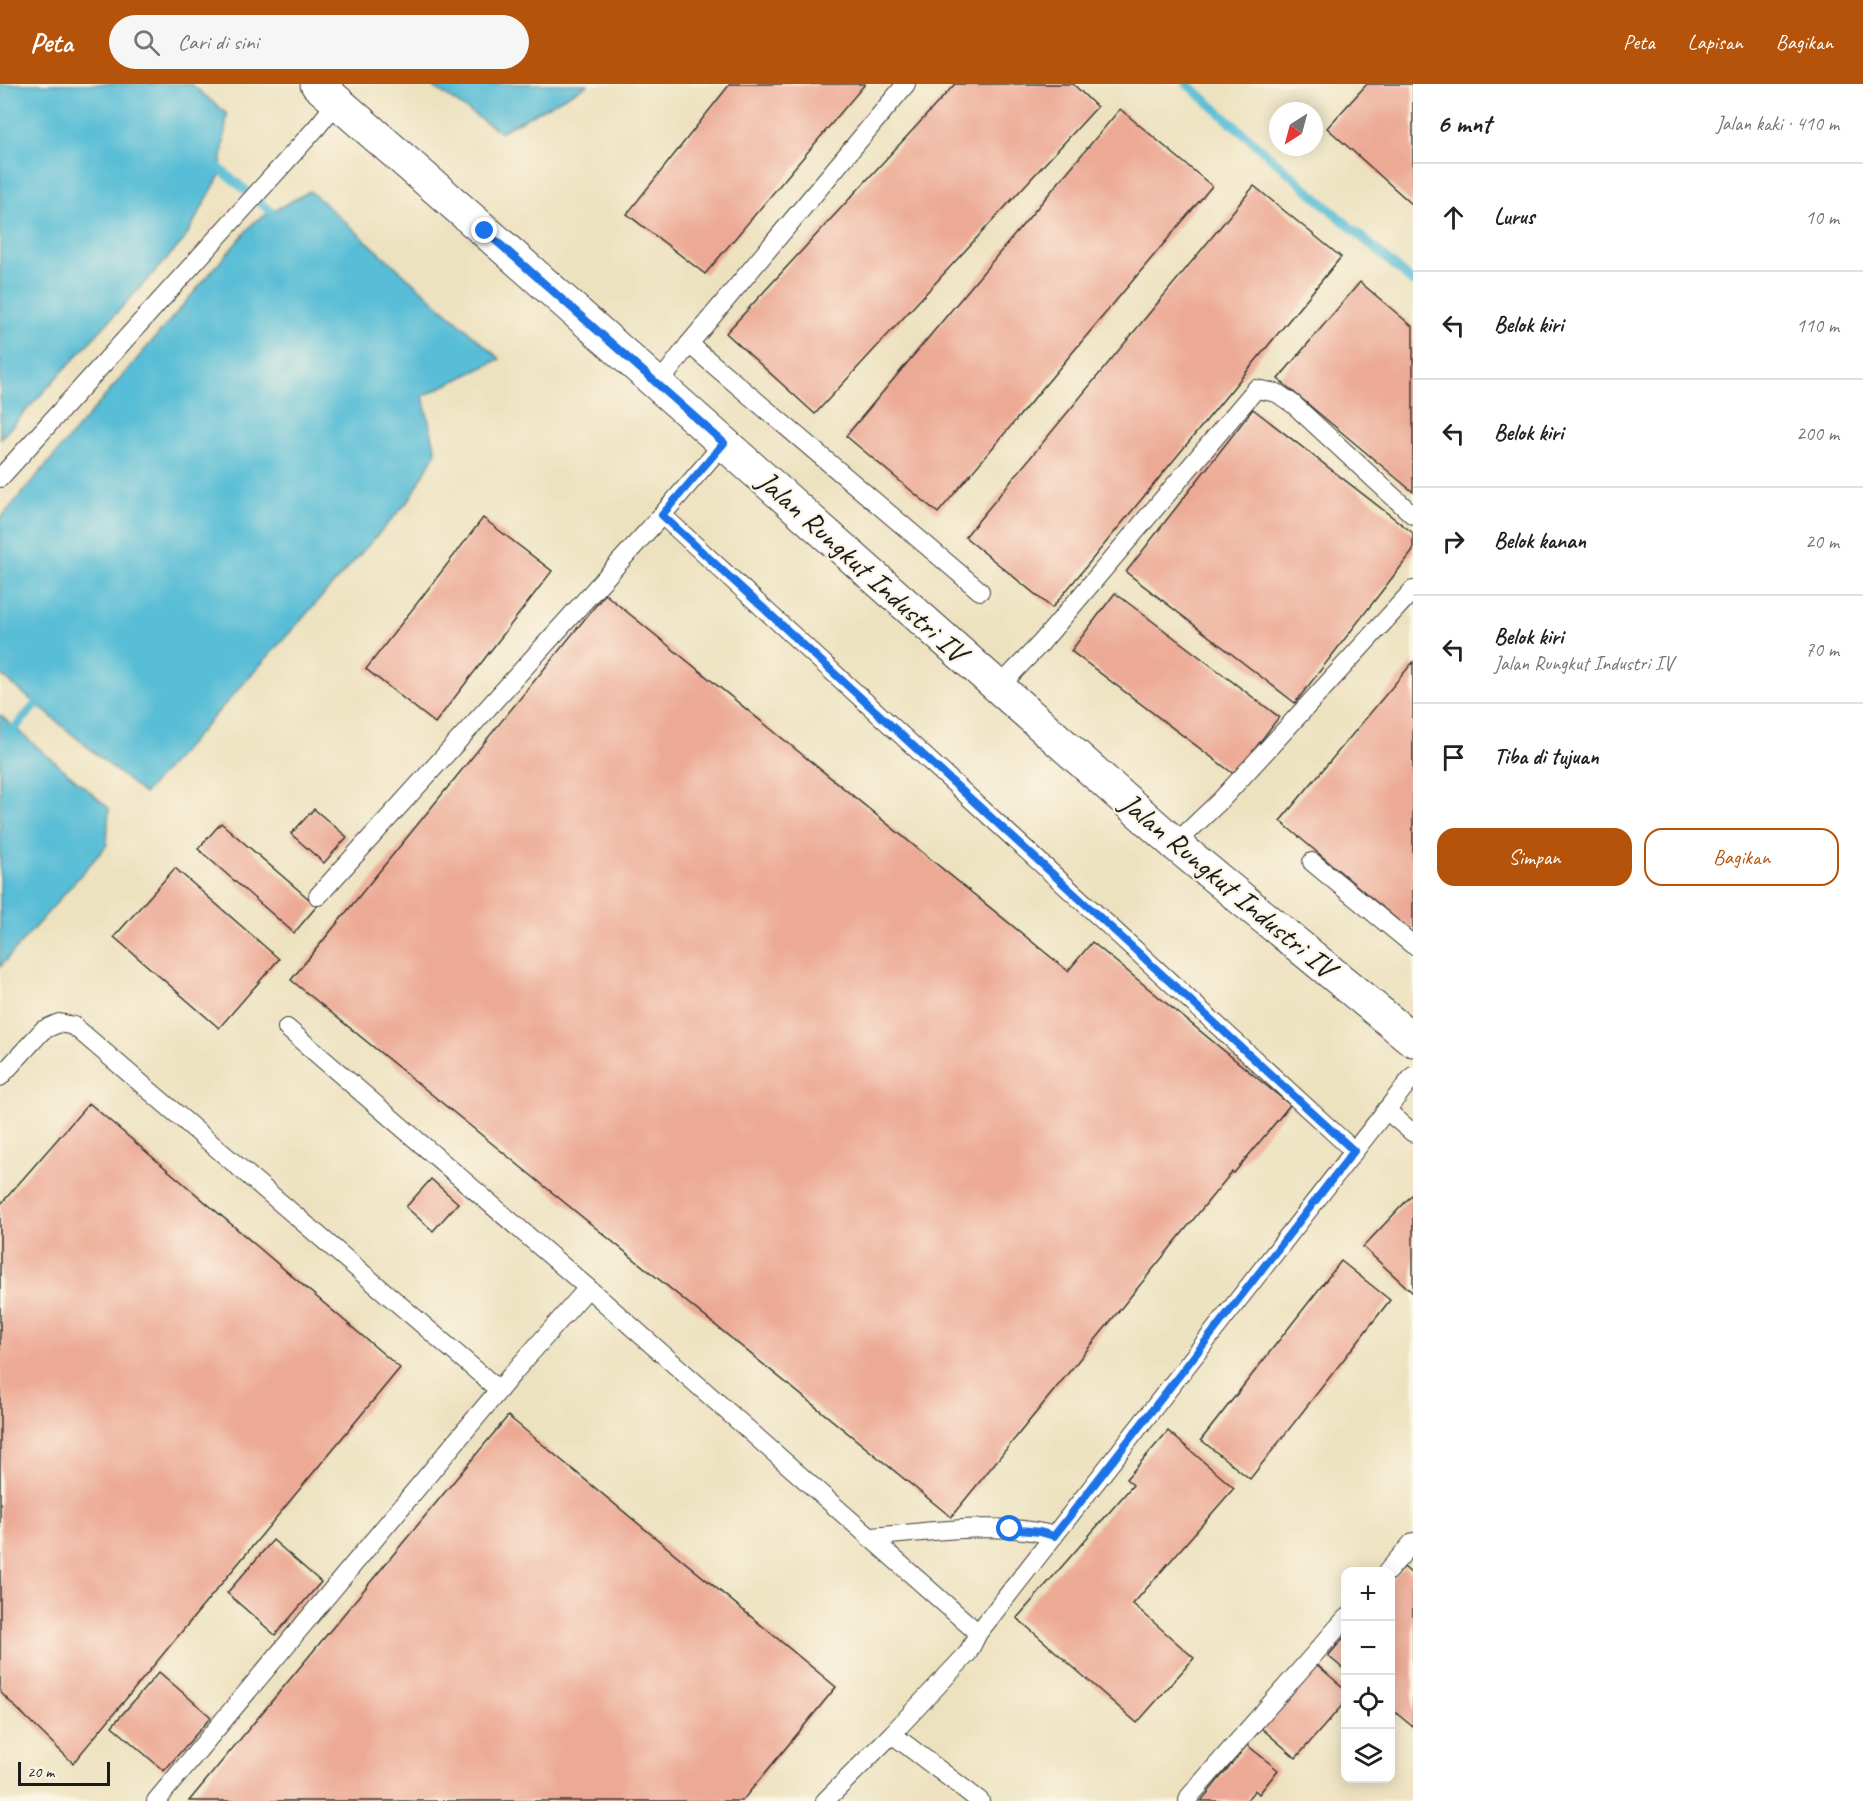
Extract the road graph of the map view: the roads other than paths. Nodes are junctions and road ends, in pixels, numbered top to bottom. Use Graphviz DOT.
graph roads {
  1 [pos="906,84"];
  2 [pos="327,93"];
  3 [pos="690,344"];
  4 [pos="658,385"];
  5 [pos="724,443"];
  6 [pos="0,478"];
  7 [pos="662,515"];
  8 [pos="1413,515"];
  9 [pos="980,591"];
  10 [pos="1413,591"];
  11 [pos="999,687"];
  12 [pos="1175,844"];
  13 [pos="1312,862"];
  14 [pos="318,896"];
  15 [pos="1413,945"];
  16 [pos="288,1028"];
  17 [pos="1413,1040"];
  18 [pos="1413,1076"];
  19 [pos="0,1077"];
  20 [pos="1386,1110"];
  21 [pos="1413,1132"];
  22 [pos="1354,1151"];
  23 [pos="588,1288"];
  24 [pos="499,1390"];
  25 [pos="1054,1536"];
  26 [pos="869,1537"];
  27 [pos="1413,1542"];
  28 [pos="1391,1567"];
  29 [pos="1343,1621"];
  30 [pos="978,1633"];
  31 [pos="892,1734"];
  32 [pos="156,1801"];
  33 [pos="825,1801"];
  34 [pos="980,1801"];
  35 [pos="1188,1801"];
  1 -- 3 [label="lane"];
  2 -- 4 [label="street, Jalan Rungkut Industri IV"];
  2 -- 6 [label="lane"];
  3 -- 4 [label="lane"];
  3 -- 9 [label="lane"];
  4 -- 5 [label="street, Jalan Rungkut Industri IV"];
  5 -- 7 [label="lane"];
  5 -- 11 [label="street, Jalan Rungkut Industri IV"];
  7 -- 14 [label="lane"];
  7 -- 22 [label="lane"];
  8 -- 11 [label="lane"];
  10 -- 12 [label="lane"];
  11 -- 12 [label="street, Jalan Rungkut Industri IV"];
  12 -- 17 [label="street, Jalan Rungkut Industri IV"];
  13 -- 15 [label="lane"];
  16 -- 23 [label="lane"];
  18 -- 20 [label="lane"];
  19 -- 24 [label="lane"];
  20 -- 21 [label="lane"];
  20 -- 22 [label="lane"];
  22 -- 25 [label="lane"];
  23 -- 24 [label="lane"];
  23 -- 26 [label="lane"];
  24 -- 32 [label="lane"];
  25 -- 26 [label="lane"];
  25 -- 30 [label="lane"];
  26 -- 30 [label="lane"];
  27 -- 28 [label="lane"];
  29 -- 35 [label="lane"];
  30 -- 31 [label="lane"];
  31 -- 33 [label="lane"];
  31 -- 34 [label="lane"];
}
